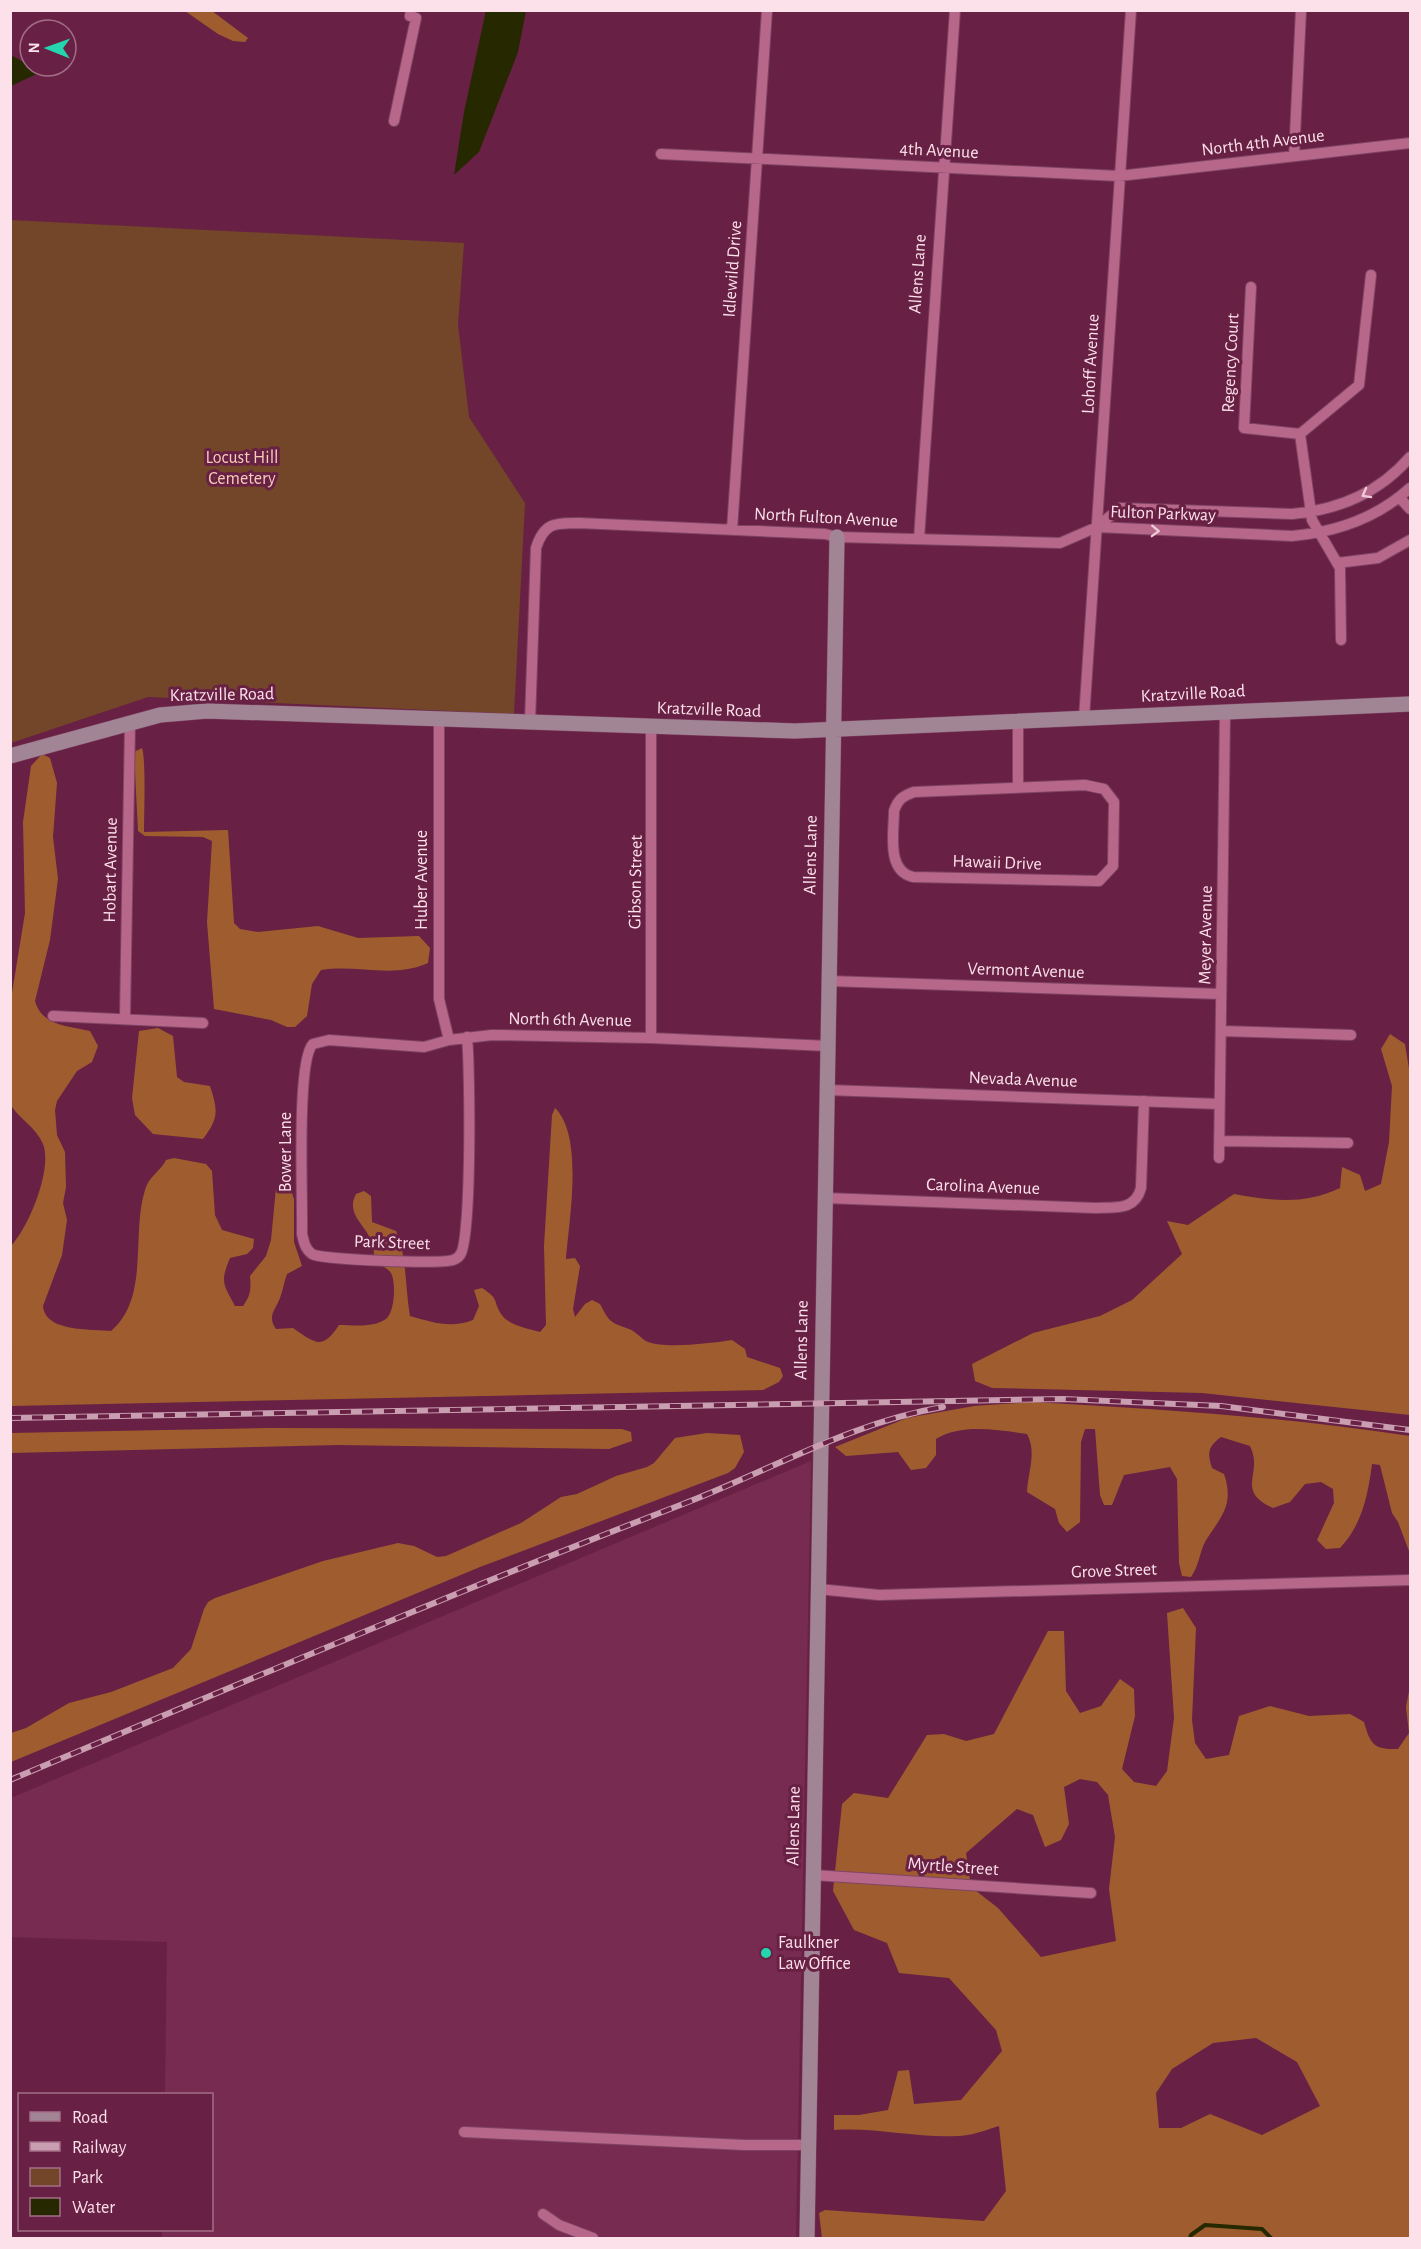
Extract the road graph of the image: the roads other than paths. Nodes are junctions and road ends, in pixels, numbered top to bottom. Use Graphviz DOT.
graph roads {
  1 [pos="411,10"];
  2 [pos="767,10"];
  3 [pos="955,10"];
  4 [pos="1131,10"];
  5 [pos="1301,10"];
  6 [pos="394,121"];
  7 [pos="1410,143"];
  8 [pos="661,154"];
  9 [pos="1294,156"];
  10 [pos="757,159"];
  11 [pos="945,169"];
  12 [pos="1119,176"];
  13 [pos="1371,275"];
  14 [pos="1251,287"];
  15 [pos="1300,434"];
  16 [pos="1410,456"];
  17 [pos="1410,488"];
  18 [pos="1400,498"];
  19 [pos="1410,509"];
  20 [pos="1311,512"];
  21 [pos="1097,527"];
  22 [pos="732,530"];
  23 [pos="1319,533"];
  24 [pos="837,537"];
  25 [pos="919,540"];
  26 [pos="1410,540"];
  27 [pos="1337,563"];
  28 [pos="1341,640"];
  29 [pos="1410,704"];
  30 [pos="1226,713"];
  31 [pos="438,719"];
  32 [pos="1084,719"];
  33 [pos="530,722"];
  34 [pos="1018,722"];
  35 [pos="130,723"];
  36 [pos="651,727"];
  37 [pos="832,730"];
  38 [pos="10,756"];
  39 [pos="1018,787"];
  40 [pos="829,981"];
  41 [pos="1221,994"];
  42 [pos="53,1016"];
  43 [pos="125,1017"];
  44 [pos="203,1023"];
  45 [pos="1221,1031"];
  46 [pos="1351,1035"];
  47 [pos="467,1037"];
  48 [pos="651,1038"];
  49 [pos="449,1040"];
  50 [pos="313,1044"];
  51 [pos="828,1046"];
  52 [pos="827,1090"];
  53 [pos="1144,1101"];
  54 [pos="1219,1104"];
  55 [pos="1220,1141"];
  56 [pos="1348,1143"];
  57 [pos="1219,1158"];
  58 [pos="825,1198"];
  59 [pos="317,1256"];
  60 [pos="1410,1580"];
  61 [pos="818,1589"];
  62 [pos="813,1875"];
  63 [pos="1091,1893"];
  64 [pos="464,2133"];
  65 [pos="808,2145"];
  66 [pos="543,2214"];
  67 [pos="592,2238"];
  68 [pos="807,2238"];
  1 -- 6 [label="street"];
  2 -- 10 [label="street, Idlewild Drive"];
  3 -- 11 [label="street, Allens Lane"];
  4 -- 12 [label="street, Lohoff Avenue"];
  5 -- 9 [label="street"];
  7 -- 9 [label="street, North 4th Avenue"];
  8 -- 10 [label="street"];
  9 -- 12 [label="street, North 4th Avenue"];
  10 -- 11 [label="street, 4th Avenue"];
  10 -- 22 [label="street, Idlewild Drive"];
  11 -- 12 [label="street, 4th Avenue"];
  11 -- 25 [label="street, Allens Lane"];
  12 -- 21 [label="street, Lohoff Avenue"];
  13 -- 15 [label="street"];
  14 -- 15 [label="street, Regency Court"];
  15 -- 20 [label="street"];
  16 -- 20 [label="street, Fulton Parkway, one-way"];
  17 -- 18 [label="street, Fulton Parkway"];
  18 -- 19 [label="street"];
  18 -- 23 [label="street, Fulton Parkway"];
  20 -- 21 [label="street, Fulton Parkway"];
  20 -- 23 [label="street"];
  21 -- 23 [label="street, Fulton Parkway, one-way"];
  21 -- 25 [label="street, North Fulton Avenue"];
  21 -- 32 [label="street, Lohoff Avenue"];
  22 -- 24 [label="street, North Fulton Avenue"];
  22 -- 33 [label="street, North Fulton Avenue"];
  23 -- 27 [label="street"];
  24 -- 25 [label="street, North Fulton Avenue"];
  24 -- 37 [label="street, Allens Lane"];
  26 -- 27 [label="street"];
  27 -- 28 [label="street"];
  29 -- 30 [label="street, Kratzville Road"];
  30 -- 32 [label="street, Kratzville Road"];
  30 -- 41 [label="street, Meyer Avenue"];
  31 -- 33 [label="street, Kratzville Road"];
  31 -- 35 [label="street, Kratzville Road"];
  31 -- 49 [label="street, Huber Avenue"];
  32 -- 34 [label="street, Kratzville Road"];
  33 -- 36 [label="street, Kratzville Road"];
  34 -- 37 [label="street, Kratzville Road"];
  34 -- 39 [label="street"];
  35 -- 38 [label="street, Kratzville Road"];
  35 -- 43 [label="street, Hobart Avenue"];
  36 -- 37 [label="street, Kratzville Road"];
  36 -- 48 [label="street, Gibson Street"];
  37 -- 40 [label="street, Allens Lane"];
  39 -- 39 [label="street, Hawaii Drive"];
  40 -- 41 [label="street, Vermont Avenue"];
  40 -- 51 [label="street, Allens Lane"];
  41 -- 45 [label="street, Meyer Avenue"];
  42 -- 43 [label="street"];
  43 -- 44 [label="street"];
  45 -- 46 [label="street"];
  45 -- 54 [label="street, Meyer Avenue"];
  47 -- 48 [label="street, North 6th Avenue"];
  47 -- 49 [label="street, North 6th Avenue"];
  47 -- 59 [label="street, Park Street"];
  48 -- 51 [label="street, North 6th Avenue"];
  49 -- 50 [label="street, North 6th Avenue"];
  50 -- 59 [label="street, Bower Lane"];
  51 -- 52 [label="street, Allens Lane"];
  52 -- 53 [label="street, Nevada Avenue"];
  52 -- 58 [label="street, Allens Lane"];
  53 -- 54 [label="street, Nevada Avenue"];
  53 -- 58 [label="street, Carolina Avenue"];
  54 -- 55 [label="street, Meyer Avenue"];
  55 -- 56 [label="street"];
  55 -- 57 [label="street, Meyer Avenue"];
  58 -- 61 [label="street, Allens Lane"];
  60 -- 61 [label="street, Grove Street"];
  61 -- 62 [label="street, Allens Lane"];
  62 -- 63 [label="street, Myrtle Street"];
  62 -- 65 [label="street, Allens Lane"];
  64 -- 65 [label="street"];
  65 -- 68 [label="street, Allens Lane"];
  66 -- 67 [label="street"];
}
